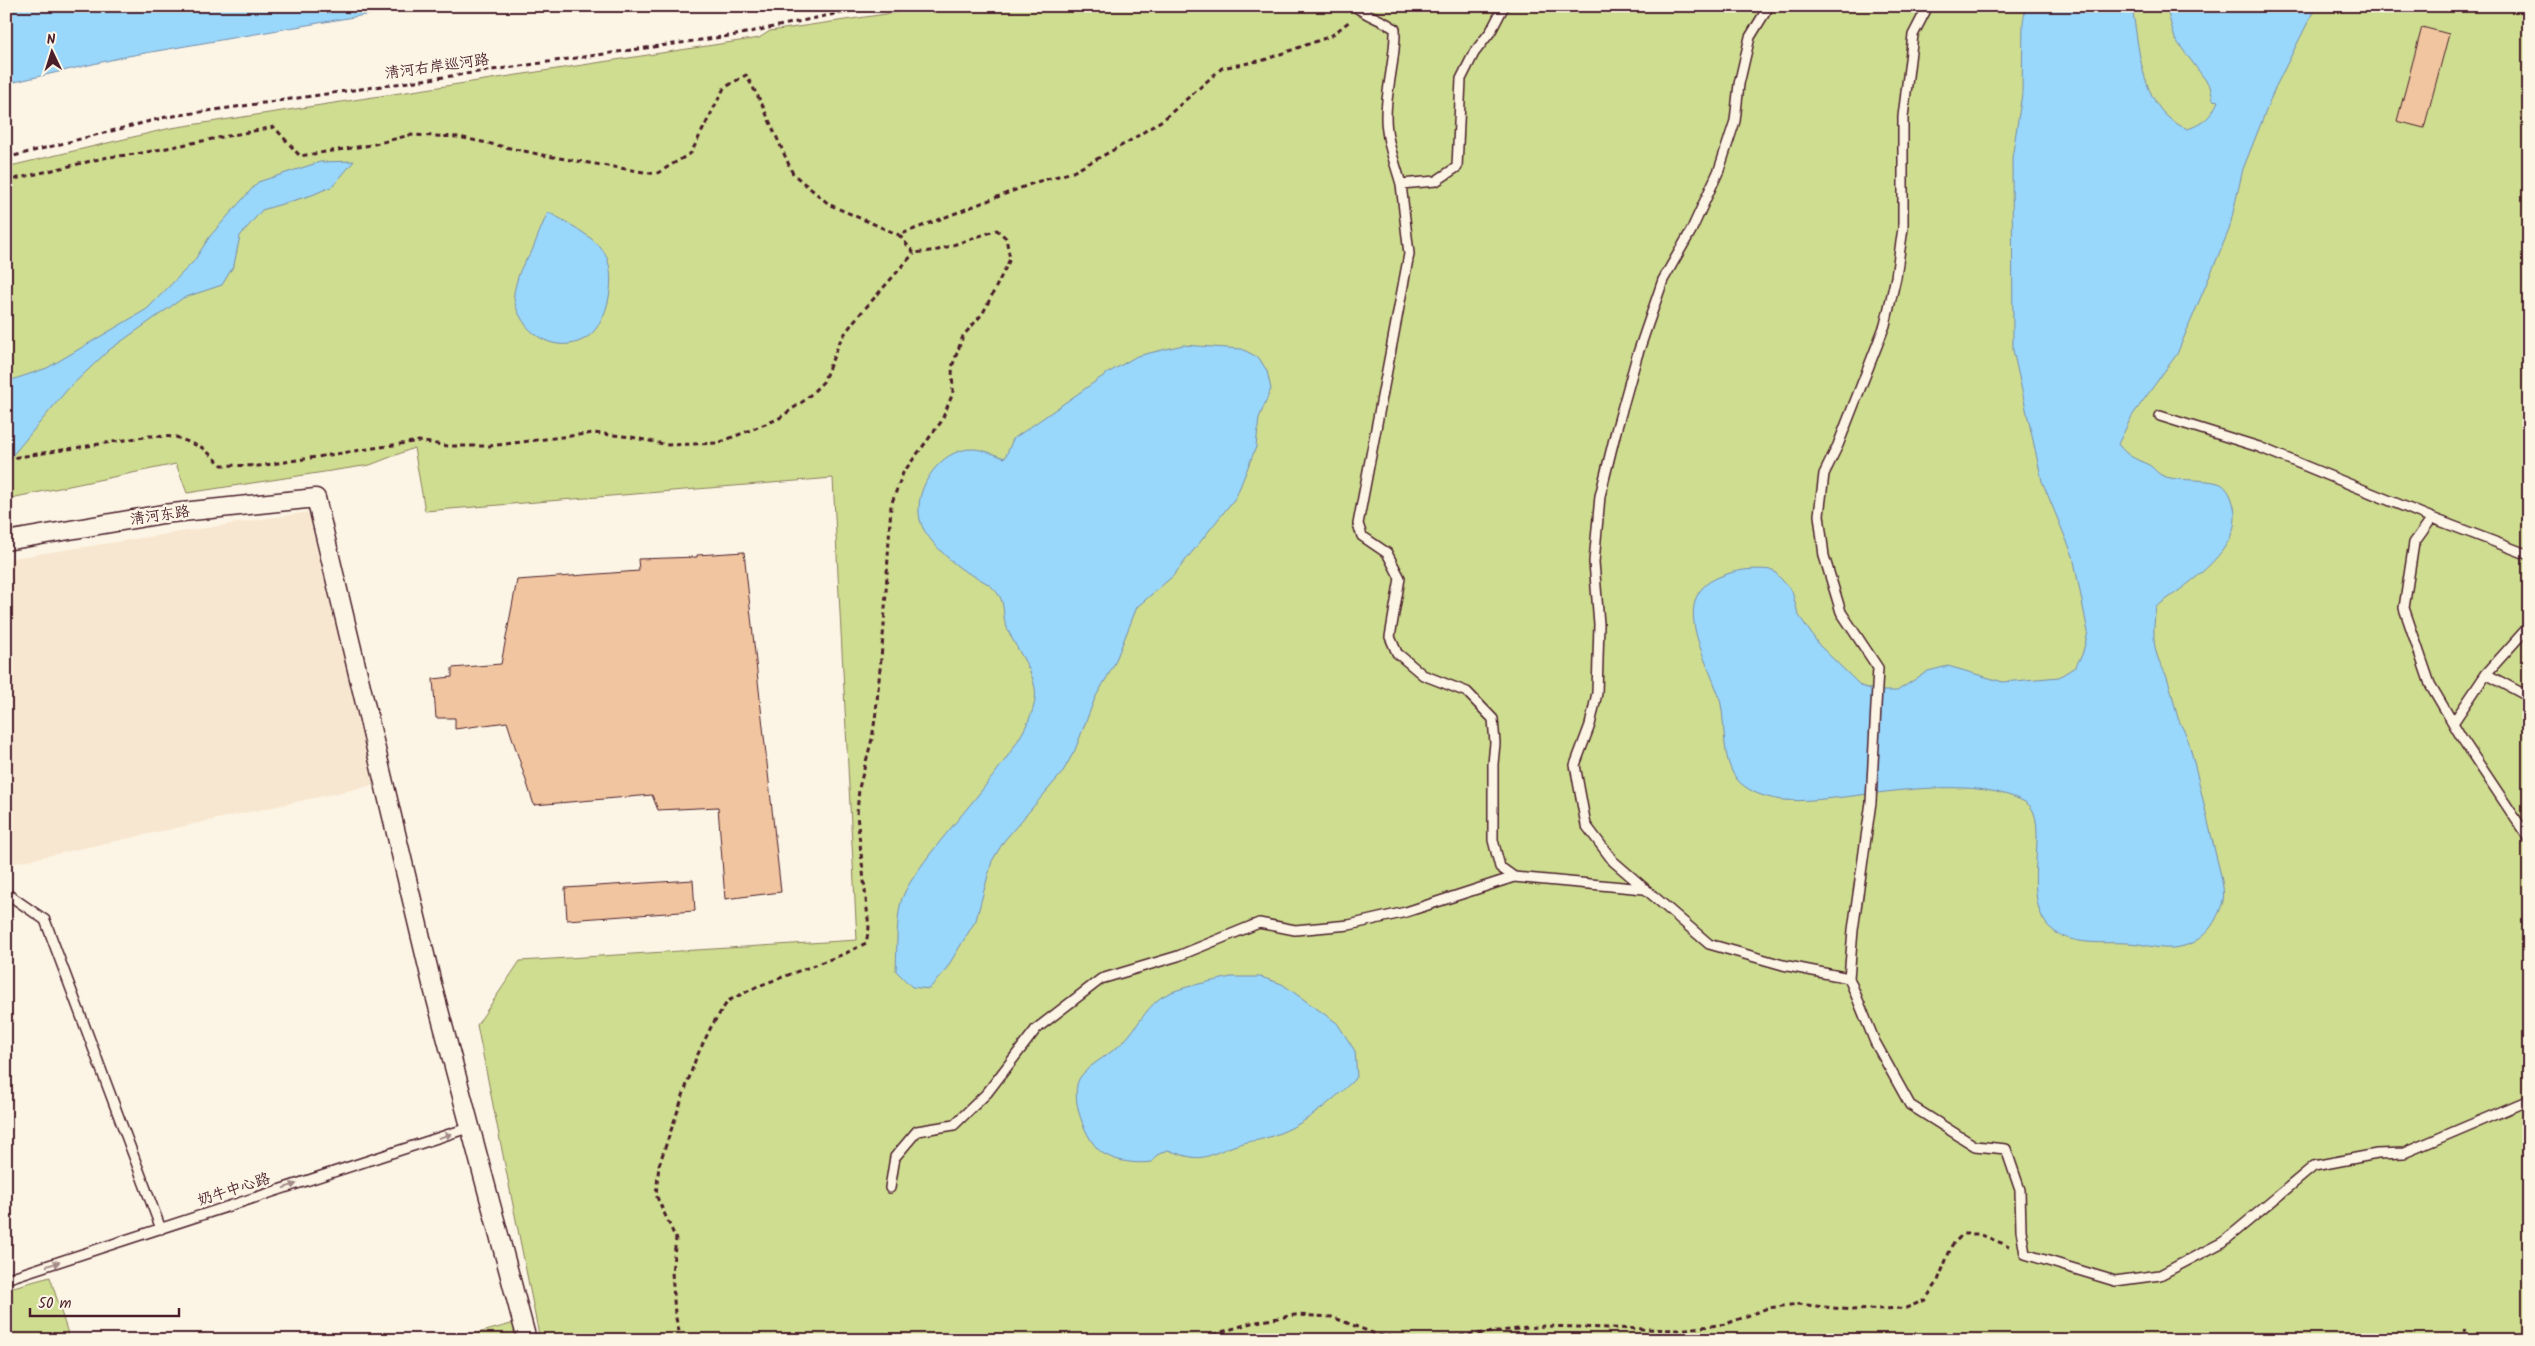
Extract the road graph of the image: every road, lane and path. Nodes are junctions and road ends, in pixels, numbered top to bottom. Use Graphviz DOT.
graph roads {
  1 [pos="872,6"];
  2 [pos="1504,6"];
  3 [pos="1769,6"];
  4 [pos="1928,6"];
  5 [pos="1358,9"];
  6 [pos="6,158"];
  7 [pos="6,181"];
  8 [pos="1401,184"];
  9 [pos="900,235"];
  10 [pos="914,253"];
  11 [pos="2160,416"];
  12 [pos="6,459"];
  13 [pos="2432,518"];
  14 [pos="6,541"];
  15 [pos="2529,555"];
  16 [pos="2529,626"];
  17 [pos="2486,674"];
  18 [pos="2529,697"];
  19 [pos="2453,723"];
  20 [pos="2529,839"];
  21 [pos="1514,877"];
  22 [pos="1644,889"];
  23 [pos="6,893"];
  24 [pos="1849,978"];
  25 [pos="2529,1100"];
  26 [pos="471,1128"];
  27 [pos="890,1188"];
  28 [pos="161,1229"];
  29 [pos="2025,1254"];
  30 [pos="6,1279"];
  31 [pos="2465,1329"];
  32 [pos="527,1340"];
  33 [pos="681,1340"];
  34 [pos="1196,1340"];
  35 [pos="1424,1340"];
  36 [pos="2460,1340"];
  1 -- 6 [label="path, 清河右岸巡河路"];
  2 -- 8 [label="lane"];
  3 -- 22 [label="lane"];
  4 -- 24 [label="lane"];
  5 -- 8 [label="lane"];
  5 -- 9 [label="path"];
  7 -- 9 [label="path"];
  8 -- 21 [label="lane"];
  9 -- 10 [label="path"];
  10 -- 12 [label="path"];
  10 -- 33 [label="path"];
  11 -- 13 [label="lane"];
  13 -- 15 [label="lane"];
  13 -- 19 [label="lane"];
  14 -- 26 [label="street, 清河东路"];
  16 -- 17 [label="lane"];
  17 -- 18 [label="lane"];
  17 -- 19 [label="lane"];
  19 -- 20 [label="lane"];
  21 -- 22 [label="lane"];
  21 -- 27 [label="lane"];
  22 -- 24 [label="lane"];
  23 -- 28 [label="lane"];
  24 -- 29 [label="lane"];
  25 -- 29 [label="lane"];
  28 -- 26 [label="lane, 奶牛中心路, one-way"];
  26 -- 32 [label="street"];
  30 -- 28 [label="lane, 奶牛中心路, one-way"];
  29 -- 35 [label="path"];
  31 -- 36 [label="path"];
  34 -- 35 [label="path"];
}
